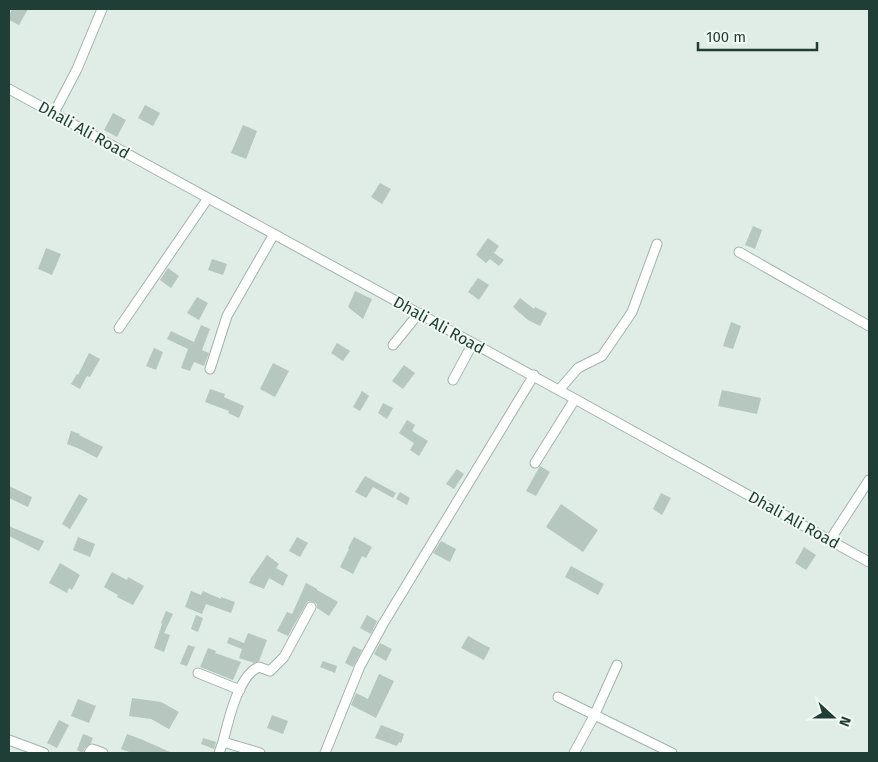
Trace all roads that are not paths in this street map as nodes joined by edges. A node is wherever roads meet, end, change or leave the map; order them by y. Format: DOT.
graph roads {
  1 [pos="102,9"];
  2 [pos="9,89"];
  3 [pos="54,114"];
  4 [pos="208,198"];
  5 [pos="274,234"];
  6 [pos="657,244"];
  7 [pos="739,252"];
  8 [pos="419,313"];
  9 [pos="869,326"];
  10 [pos="119,328"];
  11 [pos="473,343"];
  12 [pos="393,345"];
  13 [pos="210,370"];
  14 [pos="534,376"];
  15 [pos="453,380"];
  16 [pos="559,390"];
  17 [pos="575,399"];
  18 [pos="535,463"];
  19 [pos="869,480"];
  20 [pos="830,540"];
  21 [pos="869,562"];
  22 [pos="311,607"];
  23 [pos="617,665"];
  24 [pos="198,673"];
  25 [pos="240,690"];
  26 [pos="558,697"];
  27 [pos="594,716"];
  28 [pos="9,740"];
  29 [pos="223,742"];
  30 [pos="44,753"];
  31 [pos="89,753"];
  32 [pos="103,753"];
  33 [pos="219,753"];
  34 [pos="260,753"];
  35 [pos="325,753"];
  36 [pos="574,753"];
  37 [pos="672,753"];
  1 -- 3 [label="street"];
  2 -- 3 [label="street, Dhali Ali Road"];
  3 -- 4 [label="street, Dhali Ali Road"];
  4 -- 5 [label="street, Dhali Ali Road"];
  4 -- 10 [label="street"];
  5 -- 8 [label="street, Dhali Ali Road"];
  5 -- 13 [label="street"];
  6 -- 16 [label="street"];
  7 -- 9 [label="street"];
  8 -- 11 [label="street, Dhali Ali Road"];
  8 -- 12 [label="street"];
  11 -- 14 [label="street, Dhali Ali Road"];
  11 -- 15 [label="street"];
  14 -- 16 [label="street, Dhali Ali Road"];
  14 -- 35 [label="street"];
  16 -- 17 [label="street, Dhali Ali Road"];
  17 -- 18 [label="street"];
  17 -- 20 [label="street, Dhali Ali Road"];
  19 -- 20 [label="street"];
  20 -- 21 [label="street, Dhali Ali Road"];
  22 -- 25 [label="street"];
  23 -- 27 [label="street"];
  24 -- 25 [label="street"];
  25 -- 29 [label="street"];
  26 -- 27 [label="street"];
  27 -- 36 [label="street"];
  27 -- 37 [label="street"];
  28 -- 30 [label="street"];
  29 -- 33 [label="street"];
  29 -- 34 [label="street"];
  31 -- 32 [label="street"];
}
